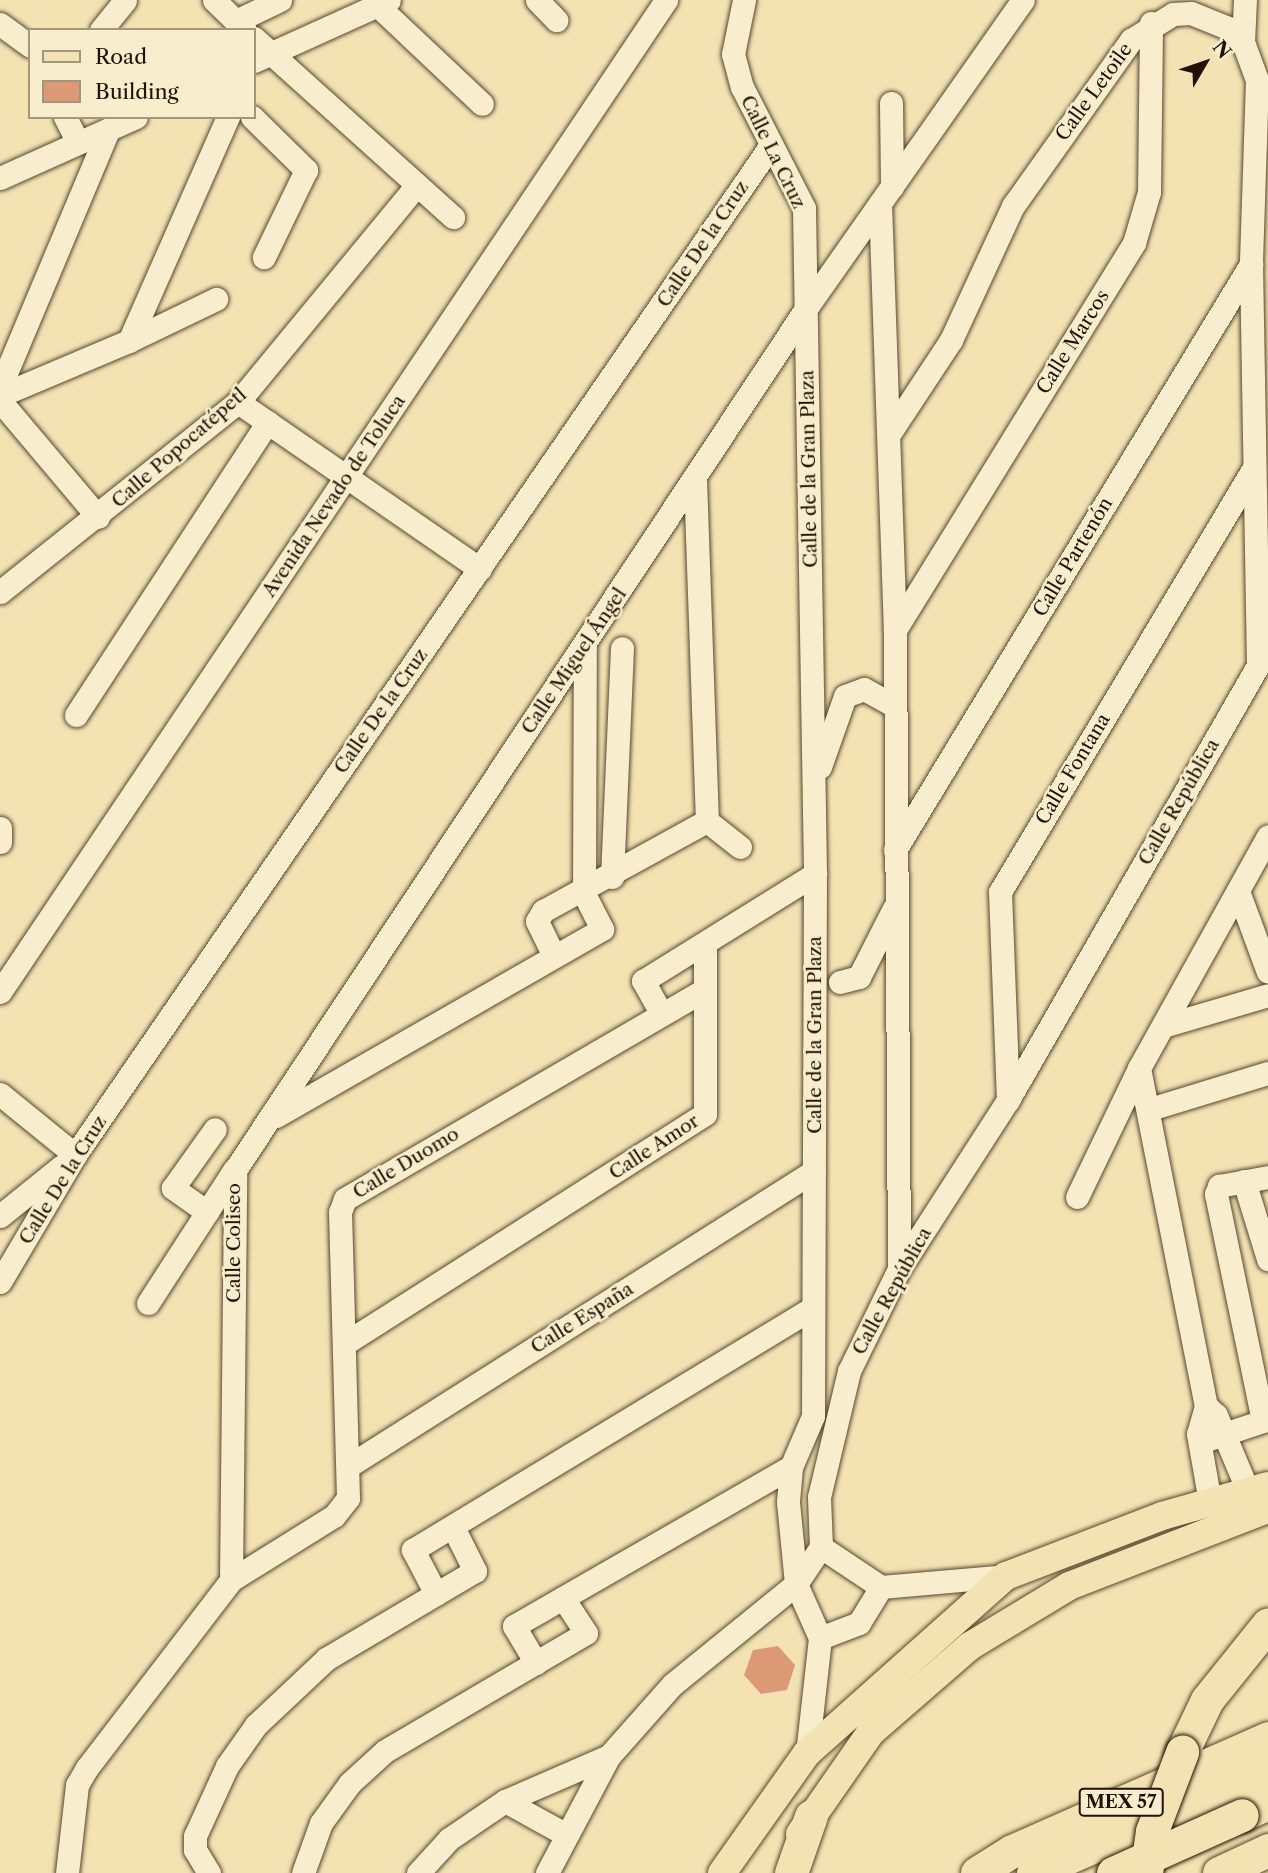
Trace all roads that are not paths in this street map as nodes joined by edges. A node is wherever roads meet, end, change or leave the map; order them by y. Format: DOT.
graph roads {
  1 [pos="125,0"];
  2 [pos="214,0"];
  3 [pos="280,0"];
  4 [pos="537,0"];
  5 [pos="666,0"];
  6 [pos="744,0"];
  7 [pos="1023,0"];
  8 [pos="1245,0"];
  9 [pos="383,3"];
  10 [pos="556,20"];
  11 [pos="1151,23"];
  12 [pos="0,24"];
  13 [pos="241,25"];
  14 [pos="103,28"];
  15 [pos="1243,42"];
  16 [pos="28,45"];
  17 [pos="262,57"];
  18 [pos="891,103"];
  19 [pos="482,104"];
  20 [pos="66,119"];
  21 [pos="132,119"];
  22 [pos="227,119"];
  23 [pos="254,119"];
  24 [pos="108,130"];
  25 [pos="78,144"];
  26 [pos="771,145"];
  27 [pos="0,178"];
  28 [pos="416,185"];
  29 [pos="886,195"];
  30 [pos="453,217"];
  31 [pos="264,257"];
  32 [pos="1251,264"];
  33 [pos="216,299"];
  34 [pos="807,307"];
  35 [pos="129,341"];
  36 [pos="1,395"];
  37 [pos="238,402"];
  38 [pos="268,422"];
  39 [pos="891,431"];
  40 [pos="1254,468"];
  41 [pos="348,477"];
  42 [pos="695,479"];
  43 [pos="98,517"];
  44 [pos="9,566"];
  45 [pos="480,569"];
  46 [pos="0,592"];
  47 [pos="895,630"];
  48 [pos="585,644"];
  49 [pos="622,648"];
  50 [pos="1263,656"];
  51 [pos="895,706"];
  52 [pos="76,715"];
  53 [pos="814,786"];
  54 [pos="707,821"];
  55 [pos="0,828"];
  56 [pos="1268,836"];
  57 [pos="0,842"];
  58 [pos="740,847"];
  59 [pos="895,850"];
  60 [pos="1259,866"];
  61 [pos="816,873"];
  62 [pos="612,877"];
  63 [pos="1238,891"];
  64 [pos="584,894"];
  65 [pos="896,906"];
  66 [pos="705,944"];
  67 [pos="552,952"];
  68 [pos="1268,972"];
  69 [pos="840,982"];
  70 [pos="704,990"];
  71 [pos="0,992"];
  72 [pos="1268,995"];
  73 [pos="661,1013"];
  74 [pos="1163,1026"];
  75 [pos="1139,1068"];
  76 [pos="1268,1073"];
  77 [pos="0,1094"];
  78 [pos="1008,1100"];
  79 [pos="1150,1109"];
  80 [pos="268,1121"];
  81 [pos="215,1129"];
  82 [pos="75,1155"];
  83 [pos="235,1170"];
  84 [pos="814,1171"];
  85 [pos="1268,1177"];
  86 [pos="1244,1181"];
  87 [pos="1077,1196"];
  88 [pos="207,1212"];
  89 [pos="0,1216"];
  90 [pos="1268,1259"];
  91 [pos="899,1269"];
  92 [pos="0,1282"];
  93 [pos="148,1303"];
  94 [pos="812,1308"];
  95 [pos="347,1342"];
  96 [pos="1206,1406"];
  97 [pos="1224,1434"];
  98 [pos="1200,1441"];
  99 [pos="351,1465"];
  100 [pos="791,1466"];
  101 [pos="1261,1495"];
  102 [pos="1210,1502"];
  103 [pos="454,1529"];
  104 [pos="821,1547"];
  105 [pos="1006,1576"];
  106 [pos="232,1580"];
  107 [pos="796,1584"];
  108 [pos="881,1587"];
  109 [pos="436,1594"];
  110 [pos="563,1598"];
  111 [pos="1268,1624"];
  112 [pos="820,1638"];
  113 [pos="536,1663"];
  114 [pos="1268,1738"];
  115 [pos="807,1753"];
  116 [pos="609,1756"];
  117 [pos="1268,1770"];
  118 [pos="505,1801"];
  119 [pos="1268,1803"];
  120 [pos="811,1816"];
  121 [pos="1268,1818"];
  122 [pos="563,1833"];
  123 [pos="1268,1850"];
  124 [pos="67,1873"];
  125 [pos="209,1873"];
  126 [pos="303,1873"];
  127 [pos="418,1873"];
  128 [pos="547,1873"];
  129 [pos="722,1873"];
  130 [pos="776,1873"];
  131 [pos="791,1873"];
  132 [pos="977,1873"];
  133 [pos="1033,1873"];
  134 [pos="1113,1873"];
  135 [pos="1147,1873"];
  136 [pos="1219,1873"];
  1 -- 14 [label="street"];
  2 -- 13 [label="street"];
  3 -- 13 [label="street"];
  4 -- 10 [label="street"];
  5 -- 41 [label="street, Avenida Nevado de Toluca"];
  6 -- 26 [label="street, Calle La Cruz"];
  7 -- 29 [label="street, Calle Miguel Ángel"];
  8 -- 15 [label="street"];
  9 -- 17 [label="street"];
  9 -- 19 [label="street"];
  11 -- 15 [label="street, Calle Letoile"];
  11 -- 39 [label="street, Calle Letoile"];
  11 -- 47 [label="street, Calle Marcos"];
  12 -- 16 [label="street"];
  15 -- 32 [label="street"];
  17 -- 28 [label="street"];
  18 -- 29 [label="street"];
  20 -- 25 [label="street"];
  21 -- 24 [label="street"];
  22 -- 35 [label="street"];
  23 -- 31 [label="street"];
  24 -- 25 [label="street"];
  24 -- 36 [label="street"];
  25 -- 27 [label="street"];
  26 -- 34 [label="street, Calle La Cruz"];
  26 -- 45 [label="street, Calle De la Cruz"];
  28 -- 30 [label="street"];
  28 -- 37 [label="street, Calle Popocatépetl"];
  29 -- 34 [label="street, Calle Miguel Ángel"];
  29 -- 39 [label="street"];
  32 -- 40 [label="street"];
  32 -- 59 [label="street, Calle Partenón"];
  33 -- 35 [label="street"];
  34 -- 42 [label="street, Calle Miguel Ángel"];
  34 -- 53 [label="street, Calle de la Gran Plaza"];
  35 -- 36 [label="street"];
  36 -- 43 [label="street"];
  37 -- 38 [label="street"];
  37 -- 43 [label="street, Calle Popocatépetl"];
  38 -- 41 [label="street"];
  38 -- 52 [label="street"];
  39 -- 47 [label="street"];
  40 -- 50 [label="street"];
  40 -- 78 [label="street, Calle Fontana"];
  41 -- 45 [label="street"];
  41 -- 71 [label="street, Avenida Nevado de Toluca"];
  42 -- 48 [label="street, Calle Miguel Ángel"];
  42 -- 54 [label="street"];
  43 -- 44 [label="street, Calle Popocatépetl"];
  44 -- 46 [label="street, Calle Popocatépetl"];
  45 -- 82 [label="street, Calle De la Cruz"];
  47 -- 51 [label="street"];
  48 -- 64 [label="street"];
  48 -- 80 [label="street, Calle Miguel Ángel"];
  49 -- 62 [label="street"];
  50 -- 78 [label="street, Calle República"];
  51 -- 53 [label="street"];
  51 -- 59 [label="street"];
  53 -- 61 [label="street, Calle de la Gran Plaza"];
  54 -- 58 [label="street"];
  54 -- 62 [label="street"];
  55 -- 57 [label="street"];
  56 -- 60 [label="street"];
  59 -- 65 [label="street"];
  60 -- 63 [label="street"];
  61 -- 66 [label="street"];
  61 -- 84 [label="street, Calle de la Gran Plaza"];
  62 -- 64 [label="street"];
  63 -- 68 [label="street"];
  63 -- 74 [label="street"];
  64 -- 67 [label="street"];
  64 -- 67 [label="street, Calle Coliseo"];
  65 -- 69 [label="street"];
  65 -- 91 [label="street"];
  66 -- 70 [label="street, Calle Amor"];
  66 -- 73 [label="street"];
  67 -- 80 [label="street, Calle Coliseo"];
  70 -- 73 [label="street, Calle Duomo"];
  70 -- 95 [label="street, Calle Amor"];
  72 -- 74 [label="street"];
  73 -- 95 [label="street, Calle Duomo"];
  74 -- 75 [label="street"];
  75 -- 79 [label="street"];
  75 -- 87 [label="street"];
  76 -- 79 [label="street"];
  77 -- 82 [label="street"];
  78 -- 91 [label="street, Calle República"];
  79 -- 96 [label="street"];
  80 -- 83 [label="street, Calle Coliseo"];
  81 -- 88 [label="street"];
  82 -- 89 [label="street"];
  82 -- 92 [label="street, Calle De la Cruz"];
  83 -- 88 [label="street"];
  83 -- 106 [label="street, Calle Coliseo"];
  84 -- 94 [label="street, Calle de la Gran Plaza"];
  84 -- 99 [label="street, Calle España"];
  85 -- 86 [label="street"];
  86 -- 90 [label="street"];
  86 -- 97 [label="street"];
  88 -- 93 [label="street"];
  91 -- 104 [label="street, Calle República"];
  94 -- 100 [label="street, Calle de la Gran Plaza"];
  94 -- 103 [label="street"];
  95 -- 99 [label="street, Calle Duomo"];
  96 -- 97 [label="street"];
  96 -- 98 [label="street"];
  97 -- 98 [label="street"];
  97 -- 101 [label="street"];
  98 -- 102 [label="street"];
  99 -- 106 [label="street, Calle Duomo"];
  100 -- 107 [label="street, Calle de la Gran Plaza"];
  100 -- 110 [label="street"];
  101 -- 102 [label="main road"];
  101 -- 120 [label="main road"];
  102 -- 105 [label="main road"];
  103 -- 109 [label="street"];
  103 -- 109 [label="street"];
  104 -- 107 [label="street"];
  104 -- 108 [label="street"];
  105 -- 108 [label="street"];
  105 -- 115 [label="main road"];
  106 -- 124 [label="street"];
  107 -- 112 [label="street, Calle de la Gran Plaza"];
  107 -- 116 [label="street"];
  108 -- 112 [label="street"];
  109 -- 125 [label="street"];
  110 -- 113 [label="street"];
  110 -- 113 [label="street"];
  111 -- 135 [label="highway, MEX 57, bridge"];
  112 -- 115 [label="street"];
  113 -- 126 [label="street"];
  114 -- 132 [label="highway, MEX 57"];
  115 -- 129 [label="main road"];
  116 -- 118 [label="street"];
  116 -- 122 [label="street"];
  117 -- 133 [label="highway, MEX 57"];
  118 -- 122 [label="street"];
  118 -- 127 [label="street"];
  119 -- 134 [label="highway, bridge"];
  120 -- 130 [label="main road"];
  120 -- 131 [label="highway"];
  121 -- 135 [label="main road"];
  122 -- 128 [label="street"];
  123 -- 136 [label="highway"];
}
